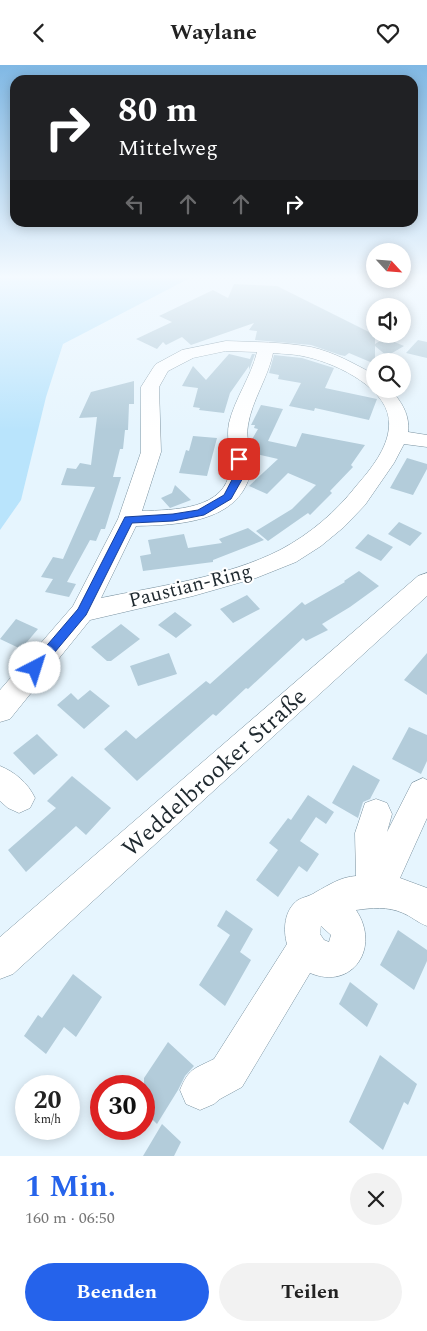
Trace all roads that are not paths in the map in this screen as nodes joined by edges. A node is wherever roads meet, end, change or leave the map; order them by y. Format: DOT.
graph roads {
  1 [pos="266,347"];
  2 [pos="366,377"];
  3 [pos="390,398"];
  4 [pos="398,437"];
  5 [pos="427,441"];
  6 [pos="129,519"];
  7 [pos="427,582"];
  8 [pos="82,612"];
  9 [pos="0,710"];
  10 [pos="423,793"];
  11 [pos="376,813"];
  12 [pos="377,891"];
  13 [pos="427,909"];
  14 [pos="0,961"];
  15 [pos="200,1090"];
  1 -- 2 [label="street, Paustian-Ring"];
  1 -- 6 [label="street"];
  1 -- 6 [label="street, Paustian-Ring"];
  3 -- 4 [label="street"];
  4 -- 5 [label="street"];
  4 -- 8 [label="street, Paustian-Ring"];
  6 -- 8 [label="street, Paustian-Ring"];
  7 -- 14 [label="street, Weddelbrooker Straße"];
  8 -- 9 [label="street, Paustian-Ring"];
  10 -- 12 [label="street"];
  11 -- 12 [label="street"];
  12 -- 13 [label="street"];
  12 -- 15 [label="street"];
}
